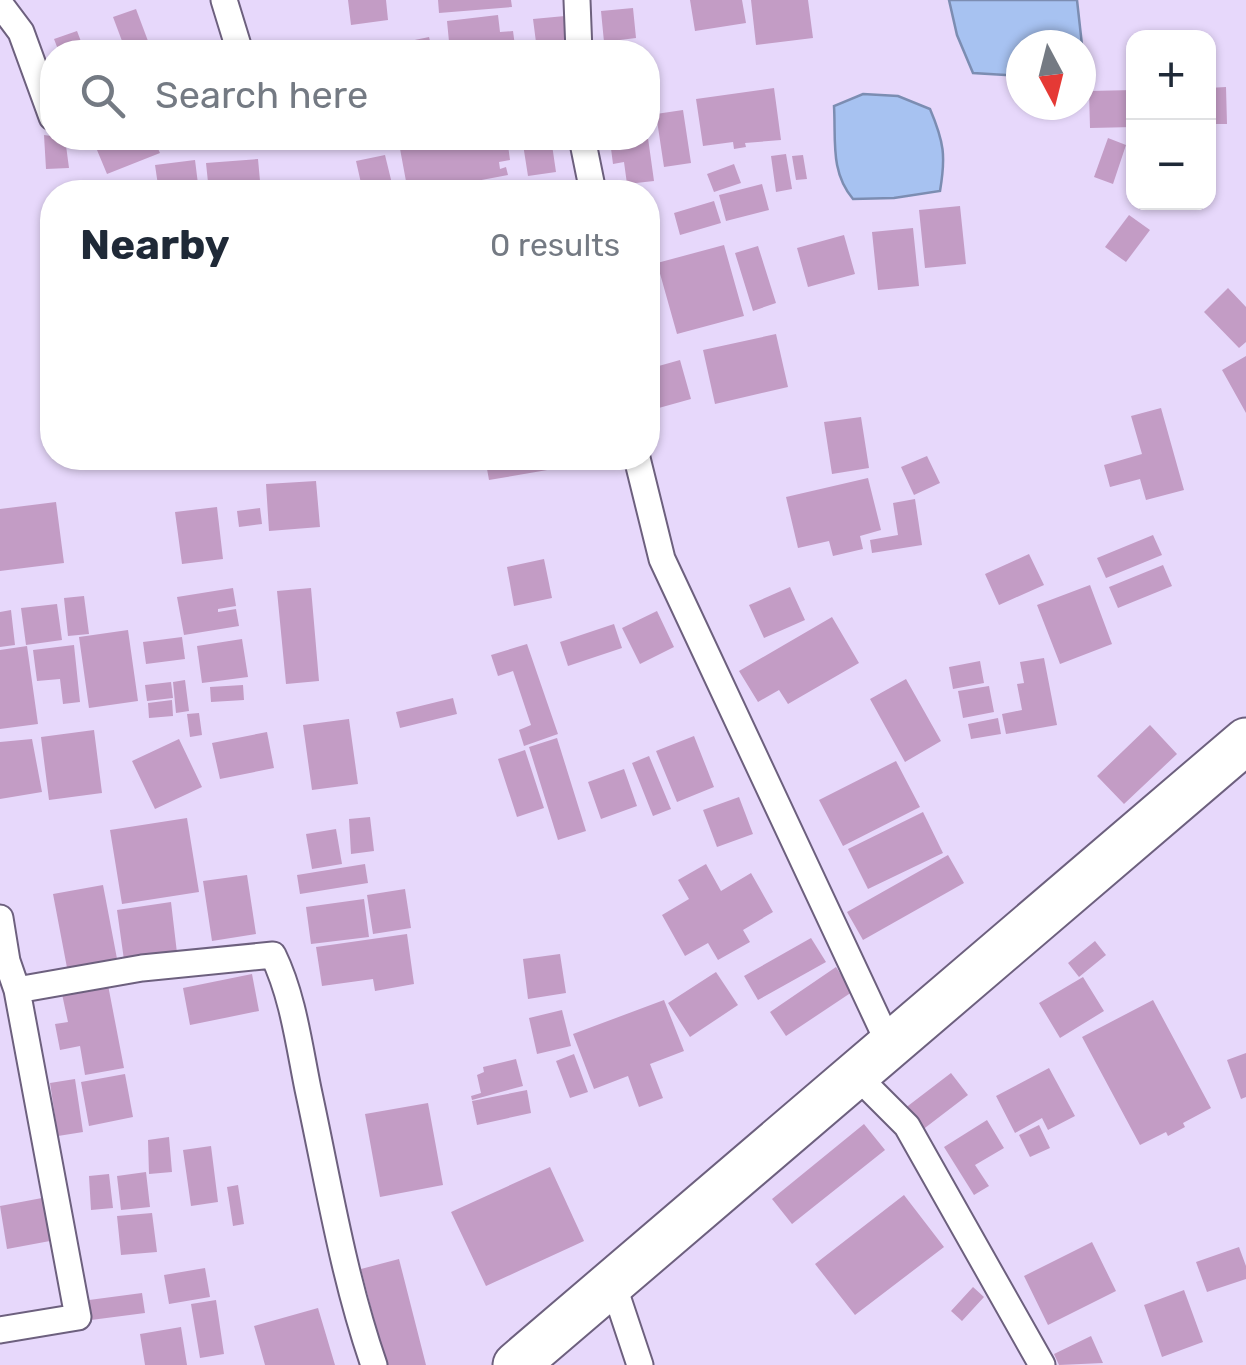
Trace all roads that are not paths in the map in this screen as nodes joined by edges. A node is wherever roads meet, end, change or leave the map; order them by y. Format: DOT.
graph roads {
  1 [pos="224,0"];
  2 [pos="577,0"];
  3 [pos="0,4"];
  4 [pos="236,40"];
  5 [pos="578,40"];
  6 [pos="40,84"];
  7 [pos="584,150"];
  8 [pos="590,180"];
  9 [pos="639,470"];
  10 [pos="1246,741"];
  11 [pos="0,918"];
  12 [pos="17,990"];
  13 [pos="873,1062"];
  14 [pos="612,1281"];
  15 [pos="0,1330"];
  16 [pos="374,1365"];
  17 [pos="516,1365"];
  18 [pos="640,1365"];
  19 [pos="1042,1365"];
  1 -- 4 [label="street"];
  2 -- 5 [label="street"];
  3 -- 6 [label="street"];
  7 -- 8 [label="street"];
  9 -- 13 [label="street"];
  10 -- 13 [label="highway"];
  11 -- 12 [label="street"];
  12 -- 15 [label="street"];
  12 -- 16 [label="street"];
  13 -- 14 [label="highway"];
  13 -- 19 [label="street"];
  14 -- 17 [label="highway"];
  14 -- 18 [label="street"];
}
